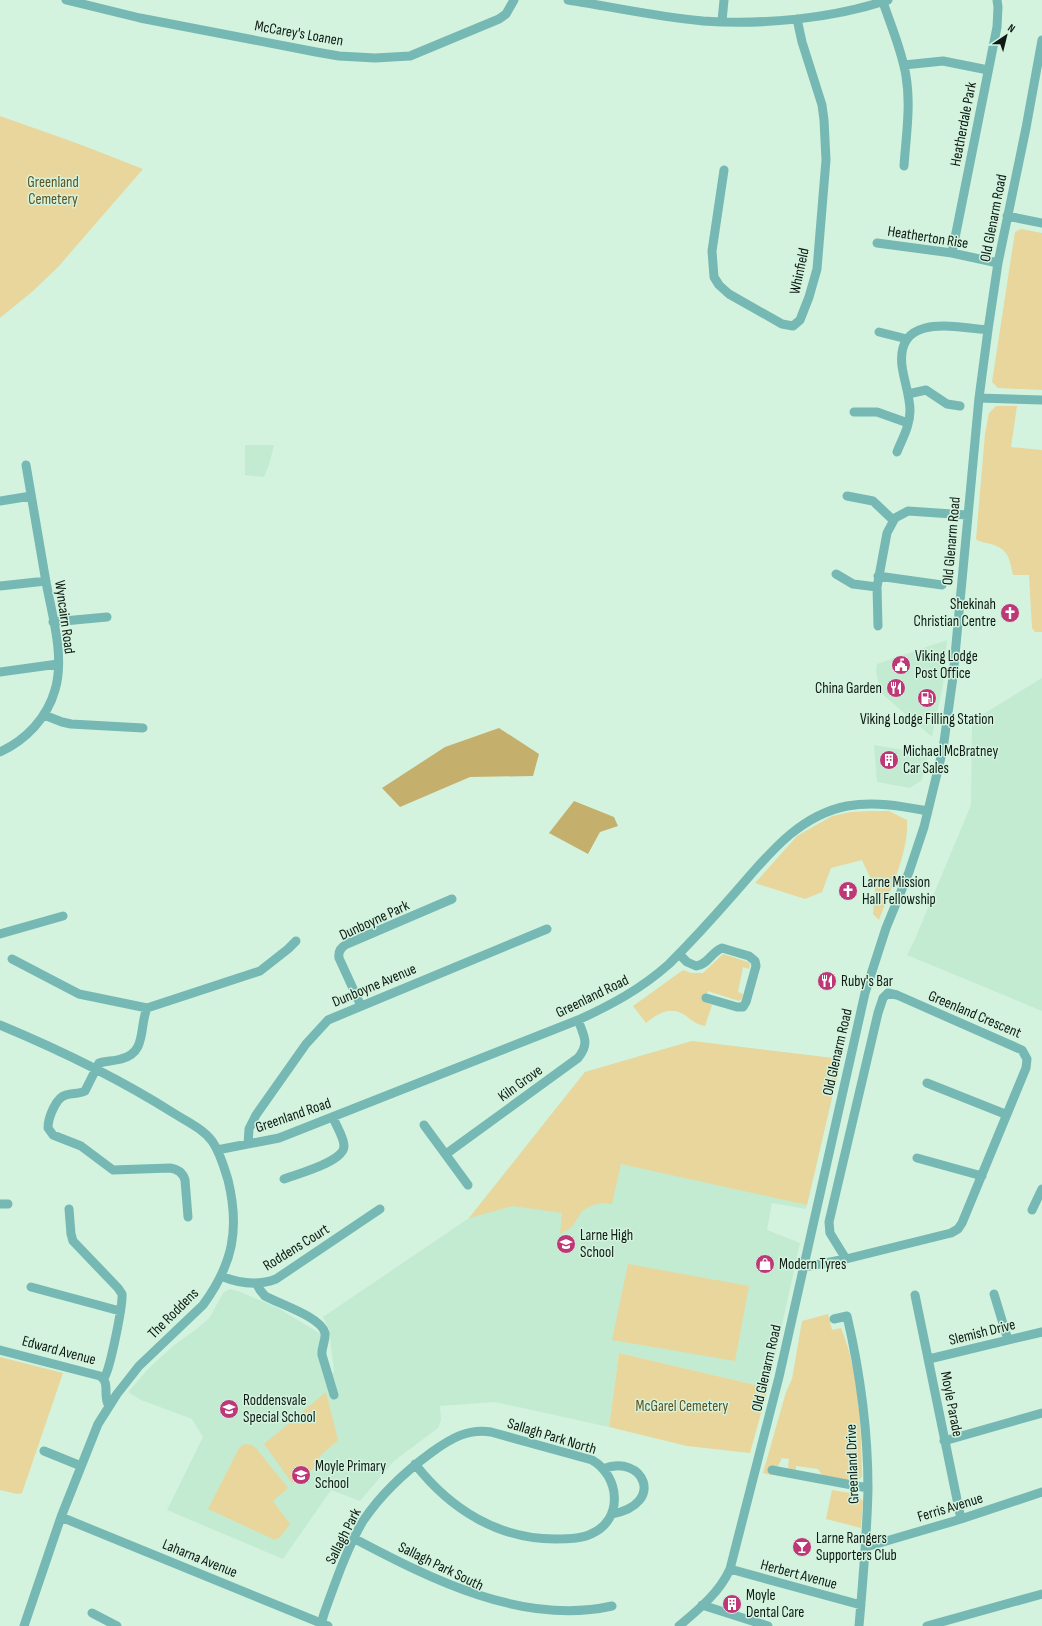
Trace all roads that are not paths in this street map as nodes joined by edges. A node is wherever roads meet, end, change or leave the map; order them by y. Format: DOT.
graph roads {
  1 [pos="66,0"];
  2 [pos="514,0"];
  3 [pos="568,0"];
  4 [pos="724,0"];
  5 [pos="997,0"];
  6 [pos="886,1"];
  7 [pos="797,19"];
  8 [pos="722,21"];
  9 [pos="1042,40"];
  10 [pos="1041,56"];
  11 [pos="904,65"];
  12 [pos="988,70"];
  13 [pos="904,166"];
  14 [pos="724,170"];
  15 [pos="1007,216"];
  16 [pos="1042,223"];
  17 [pos="877,243"];
  18 [pos="952,253"];
  19 [pos="998,263"];
  20 [pos="988,330"];
  21 [pos="879,332"];
  22 [pos="907,339"];
  23 [pos="908,394"];
  24 [pos="979,398"];
  25 [pos="1042,400"];
  26 [pos="960,406"];
  27 [pos="854,412"];
  28 [pos="908,423"];
  29 [pos="897,452"];
  30 [pos="26,464"];
  31 [pos="32,496"];
  32 [pos="847,496"];
  33 [pos="0,501"];
  34 [pos="967,516"];
  35 [pos="893,520"];
  36 [pos="836,574"];
  37 [pos="878,576"];
  38 [pos="46,581"];
  39 [pos="942,585"];
  40 [pos="0,586"];
  41 [pos="877,587"];
  42 [pos="107,617"];
  43 [pos="53,622"];
  44 [pos="878,626"];
  45 [pos="58,664"];
  46 [pos="0,672"];
  47 [pos="44,715"];
  48 [pos="143,728"];
  49 [pos="0,752"];
  50 [pos="928,811"];
  51 [pos="452,900"];
  52 [pos="63,916"];
  53 [pos="547,929"];
  54 [pos="0,934"];
  55 [pos="296,941"];
  56 [pos="679,954"];
  57 [pos="12,959"];
  58 [pos="706,998"];
  59 [pos="361,1006"];
  60 [pos="147,1008"];
  61 [pos="578,1020"];
  62 [pos="0,1025"];
  63 [pos="97,1069"];
  64 [pos="927,1083"];
  65 [pos="1005,1114"];
  66 [pos="333,1117"];
  67 [pos="424,1125"];
  68 [pos="248,1144"];
  69 [pos="217,1150"];
  70 [pos="446,1154"];
  71 [pos="917,1158"];
  72 [pos="982,1176"];
  73 [pos="284,1179"];
  74 [pos="468,1185"];
  75 [pos="1042,1189"];
  76 [pos="69,1208"];
  77 [pos="380,1209"];
  78 [pos="1032,1210"];
  79 [pos="188,1217"];
  80 [pos="846,1259"];
  81 [pos="804,1267"];
  82 [pos="221,1276"];
  83 [pos="256,1283"];
  84 [pos="31,1287"];
  85 [pos="994,1294"];
  86 [pos="915,1295"];
  87 [pos="120,1311"];
  88 [pos="834,1319"];
  89 [pos="1042,1332"];
  90 [pos="1008,1340"];
  91 [pos="0,1350"];
  92 [pos="929,1359"];
  93 [pos="104,1378"];
  94 [pos="334,1395"];
  95 [pos="109,1406"];
  96 [pos="1042,1413"];
  97 [pos="491,1432"];
  98 [pos="944,1441"];
  99 [pos="44,1451"];
  100 [pos="415,1464"];
  101 [pos="81,1466"];
  102 [pos="603,1469"];
  103 [pos="772,1470"];
  104 [pos="868,1488"];
  105 [pos="1042,1492"];
  106 [pos="612,1514"];
  107 [pos="61,1517"];
  108 [pos="961,1519"];
  109 [pos="355,1539"];
  110 [pos="866,1547"];
  111 [pos="730,1569"];
  112 [pos="1042,1594"];
  113 [pos="702,1605"];
  114 [pos="861,1605"];
  115 [pos="612,1606"];
  116 [pos="92,1613"];
  117 [pos="323,1625"];
  118 [pos="24,1626"];
  119 [pos="117,1626"];
  120 [pos="680,1626"];
  121 [pos="768,1626"];
  122 [pos="859,1626"];
  123 [pos="928,1626"];
  1 -- 2 [label="street, McCarey's Loanen"];
  3 -- 8 [label="street"];
  4 -- 8 [label="street"];
  5 -- 12 [label="street, Heatherdale Park"];
  6 -- 7 [label="street"];
  6 -- 11 [label="street"];
  7 -- 8 [label="street"];
  7 -- 14 [label="street, Whinfield"];
  9 -- 10 [label="street, Old Glenarm Road"];
  10 -- 15 [label="street, Old Glenarm Road"];
  11 -- 12 [label="street"];
  11 -- 13 [label="street"];
  12 -- 18 [label="street, Heatherdale Park"];
  15 -- 16 [label="street"];
  15 -- 19 [label="street, Old Glenarm Road"];
  17 -- 18 [label="street, Heatherton Rise"];
  18 -- 19 [label="street, Heatherton Rise"];
  19 -- 20 [label="street, Old Glenarm Road"];
  20 -- 22 [label="street"];
  20 -- 24 [label="street, Old Glenarm Road"];
  21 -- 22 [label="street"];
  22 -- 23 [label="street"];
  23 -- 26 [label="street"];
  23 -- 28 [label="street"];
  24 -- 25 [label="street"];
  24 -- 34 [label="street, Old Glenarm Road"];
  27 -- 28 [label="street"];
  28 -- 29 [label="street"];
  30 -- 31 [label="street, Wyncairn Road"];
  31 -- 33 [label="street"];
  31 -- 38 [label="street, Wyncairn Road"];
  32 -- 35 [label="street"];
  34 -- 35 [label="street"];
  34 -- 50 [label="street, Old Glenarm Road"];
  35 -- 37 [label="street"];
  36 -- 41 [label="street"];
  37 -- 39 [label="street"];
  37 -- 41 [label="street"];
  38 -- 40 [label="street"];
  38 -- 43 [label="street, Wyncairn Road"];
  41 -- 44 [label="street"];
  42 -- 43 [label="street"];
  43 -- 45 [label="street, Wyncairn Road"];
  45 -- 46 [label="street"];
  45 -- 47 [label="street, Wyncairn Road"];
  47 -- 48 [label="street"];
  47 -- 49 [label="street, Wyncairn Road"];
  50 -- 56 [label="street, Greenland Road"];
  50 -- 81 [label="street, Old Glenarm Road"];
  51 -- 59 [label="street, Dunboyne Park"];
  52 -- 54 [label="street"];
  53 -- 59 [label="street, Dunboyne Avenue"];
  55 -- 60 [label="street"];
  56 -- 58 [label="street"];
  56 -- 61 [label="street, Greenland Road"];
  57 -- 60 [label="street"];
  59 -- 68 [label="street, Dunboyne Avenue"];
  60 -- 63 [label="street"];
  61 -- 66 [label="street, Greenland Road"];
  61 -- 70 [label="street, Kiln Grove"];
  62 -- 63 [label="street, The Roddens"];
  63 -- 69 [label="street, The Roddens"];
  63 -- 79 [label="street"];
  64 -- 65 [label="street"];
  65 -- 72 [label="street, Greenland Crescent"];
  65 -- 80 [label="street, Greenland Crescent"];
  66 -- 68 [label="street, Greenland Road"];
  66 -- 73 [label="street"];
  67 -- 70 [label="street"];
  68 -- 69 [label="street, Greenland Road"];
  69 -- 82 [label="street, The Roddens"];
  70 -- 74 [label="street"];
  71 -- 72 [label="street"];
  72 -- 80 [label="street, Greenland Crescent"];
  75 -- 78 [label="street"];
  76 -- 87 [label="street"];
  77 -- 83 [label="street, Roddens Court"];
  80 -- 81 [label="street, Greenland Crescent"];
  81 -- 111 [label="street, Old Glenarm Road"];
  82 -- 83 [label="street, Roddens Court"];
  82 -- 95 [label="street, The Roddens"];
  83 -- 94 [label="street"];
  84 -- 87 [label="street"];
  85 -- 90 [label="street"];
  86 -- 92 [label="street, Moyle Parade"];
  87 -- 93 [label="street"];
  88 -- 104 [label="street, Greenland Drive"];
  89 -- 90 [label="street, Slemish Drive"];
  90 -- 92 [label="street, Slemish Drive"];
  91 -- 93 [label="street, Edward Avenue"];
  92 -- 98 [label="street, Moyle Parade"];
  93 -- 95 [label="street, Edward Avenue"];
  95 -- 101 [label="street, The Roddens"];
  96 -- 98 [label="street"];
  97 -- 100 [label="street, Sallagh Park"];
  97 -- 102 [label="street, Sallagh Park North"];
  98 -- 108 [label="street, Moyle Parade"];
  99 -- 101 [label="street"];
  100 -- 106 [label="street"];
  100 -- 109 [label="street, Sallagh Park"];
  101 -- 107 [label="street, The Roddens"];
  102 -- 106 [label="street"];
  102 -- 106 [label="street"];
  103 -- 104 [label="street"];
  104 -- 110 [label="street, Greenland Drive"];
  105 -- 108 [label="street, Ferris Avenue"];
  107 -- 117 [label="street, Laharna Avenue"];
  107 -- 118 [label="street, The Roddens"];
  108 -- 110 [label="street, Ferris Avenue"];
  109 -- 115 [label="street, Sallagh Park South"];
  109 -- 117 [label="street, Sallagh Park"];
  110 -- 114 [label="street, Greenland Drive"];
  111 -- 113 [label="street, Old Glenarm Road"];
  111 -- 114 [label="street, Herbert Avenue"];
  112 -- 123 [label="street"];
  113 -- 120 [label="street, Old Glenarm Road"];
  113 -- 121 [label="street"];
  114 -- 122 [label="street, Greenland Drive"];
  116 -- 119 [label="street"];
}
